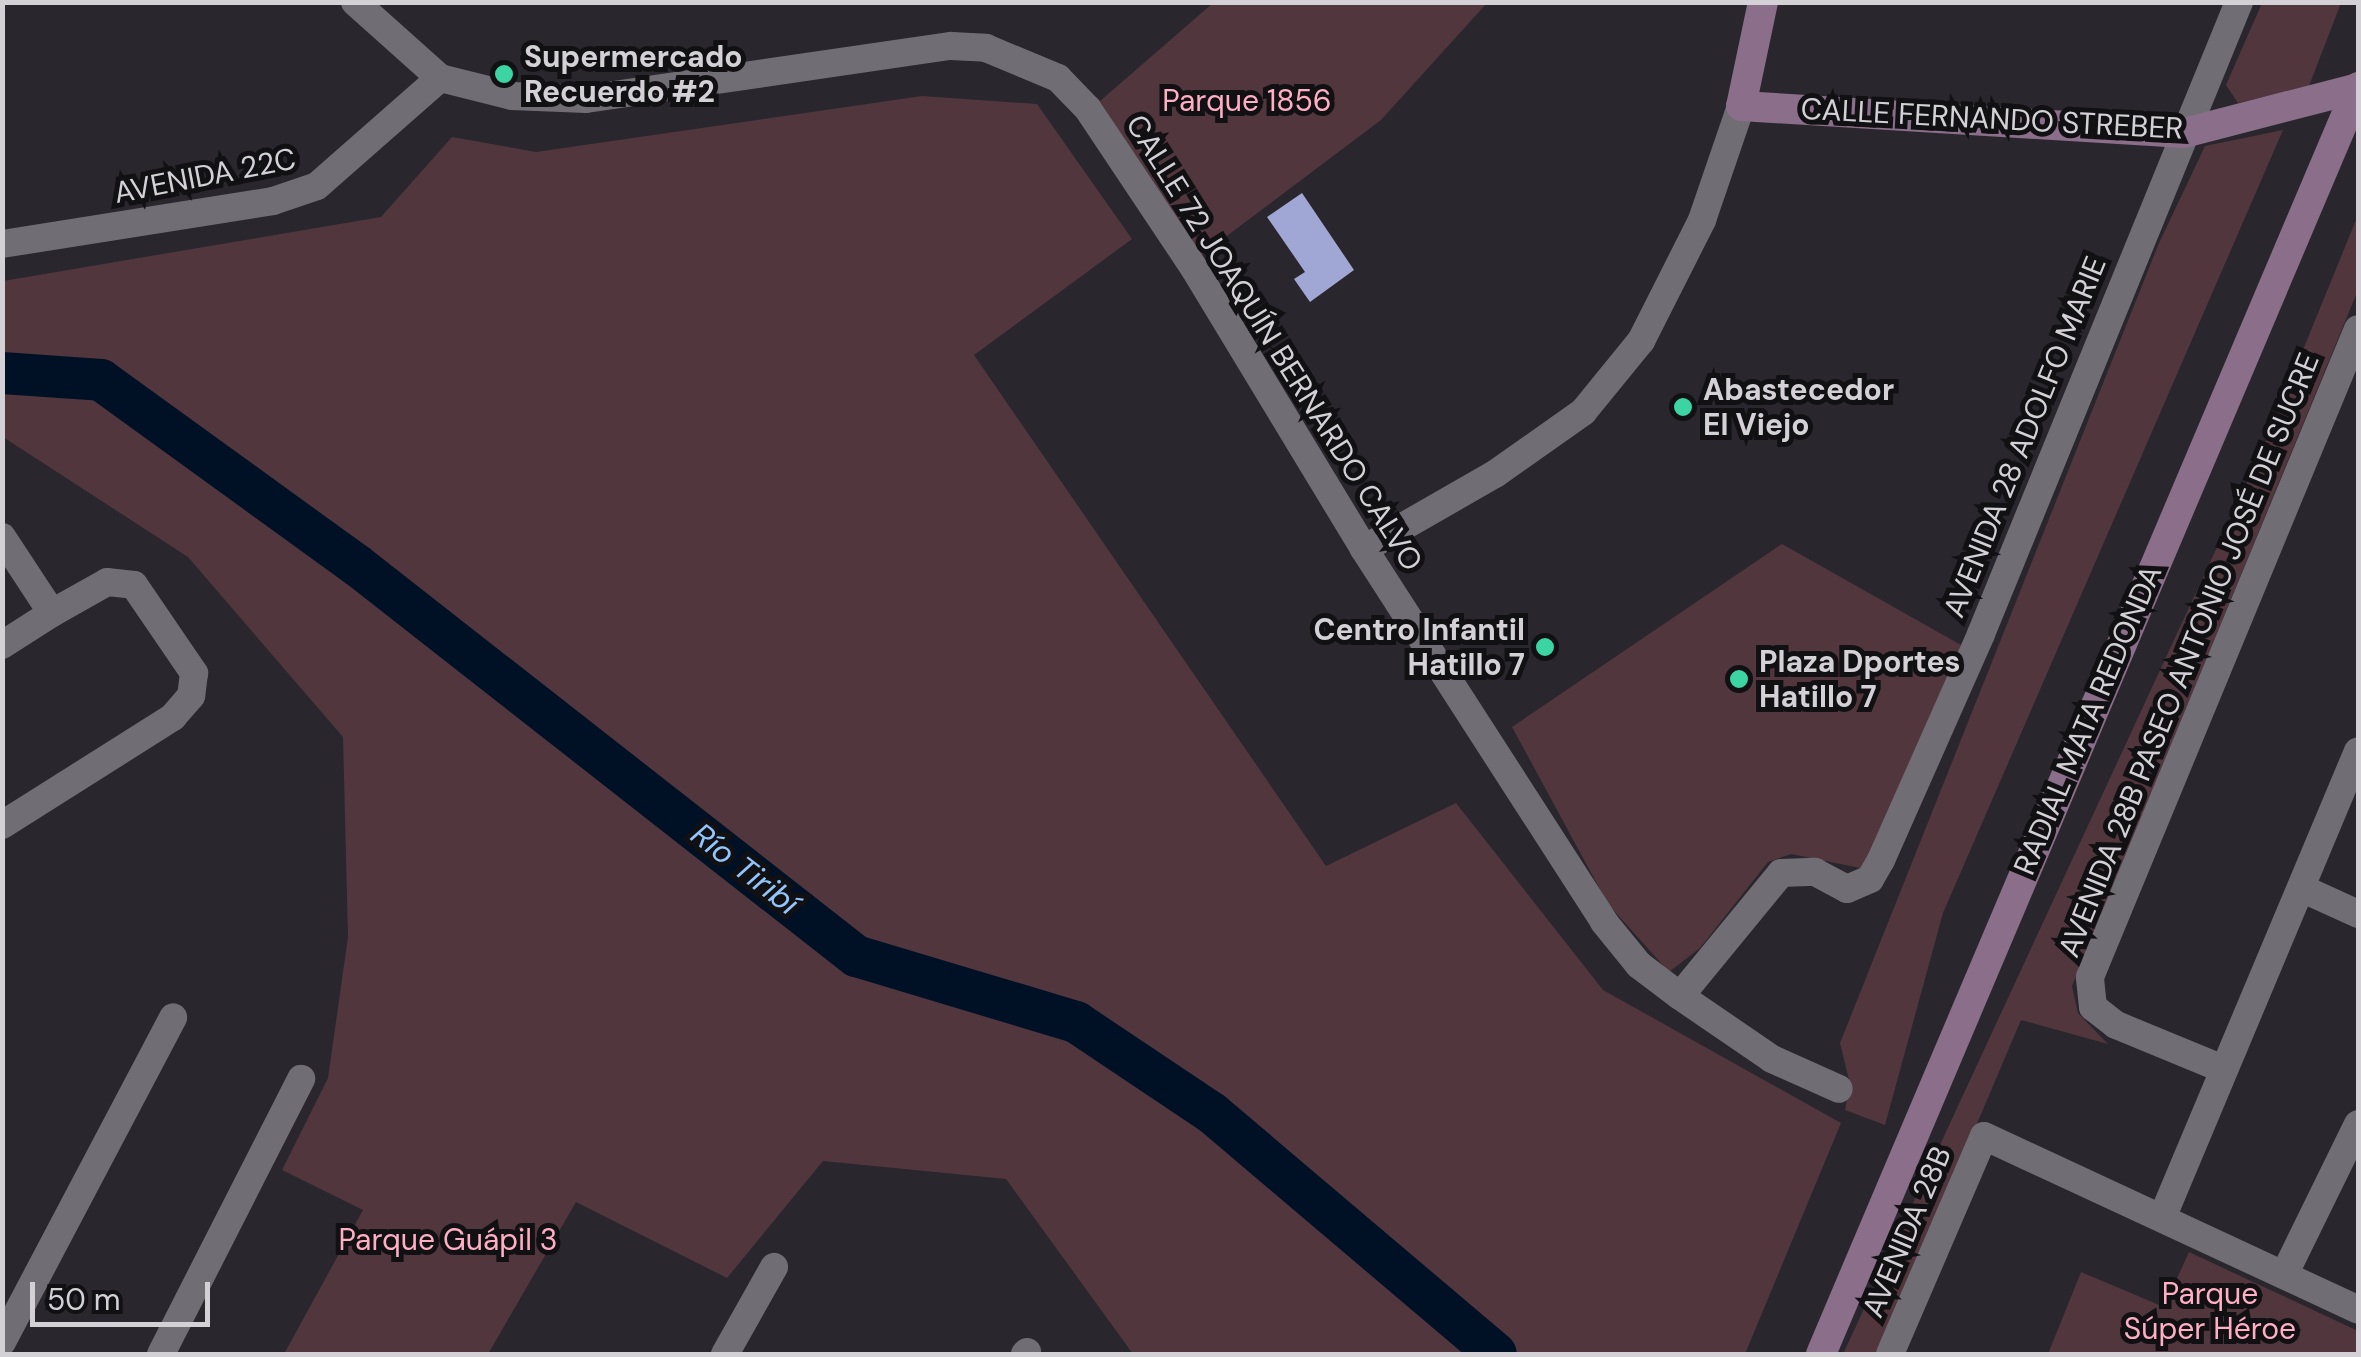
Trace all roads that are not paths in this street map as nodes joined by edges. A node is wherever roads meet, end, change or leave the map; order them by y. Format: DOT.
graph roads {
  1 [pos="356,2"];
  2 [pos="1763,2"];
  3 [pos="2239,2"];
  4 [pos="440,78"];
  5 [pos="2358,88"];
  6 [pos="1741,106"];
  7 [pos="2184,134"];
  8 [pos="2,244"];
  9 [pos="2358,329"];
  10 [pos="2,537"];
  11 [pos="1364,549"];
  12 [pos="52,613"];
  13 [pos="2,645"];
  14 [pos="2358,750"];
  15 [pos="2,826"];
  16 [pos="2301,888"];
  17 [pos="2358,914"];
  18 [pos="1680,996"];
  19 [pos="173,1018"];
  20 [pos="2223,1069"];
  21 [pos="300,1079"];
  22 [pos="1839,1089"];
  23 [pos="2358,1124"];
  24 [pos="2162,1218"];
  25 [pos="774,1267"];
  26 [pos="2284,1275"];
  27 [pos="2358,1310"];
  28 [pos="2,1342"];
  29 [pos="161,1354"];
  30 [pos="725,1354"];
  31 [pos="1820,1354"];
  32 [pos="1890,1354"];
  1 -- 4 [label="street"];
  2 -- 6 [label="main road"];
  3 -- 7 [label="street, AVENIDA 28 ADOLFO MARIE"];
  4 -- 8 [label="street, AVENIDA 22C"];
  4 -- 11 [label="street, CALLE 72 JOAQUÍN BERNARDO CALVO"];
  5 -- 7 [label="main road, CALLE FERNANDO STREBER"];
  5 -- 31 [label="main road, RADIAL MATA REDONDA"];
  6 -- 7 [label="main road, CALLE FERNANDO STREBER"];
  6 -- 11 [label="street"];
  7 -- 18 [label="street, AVENIDA 28 ADOLFO MARIE"];
  9 -- 20 [label="street, AVENIDA 28B PASEO ANTONIO JOSÉ DE SUCRE"];
  10 -- 12 [label="street"];
  11 -- 18 [label="street, CALLE 72 JOAQUÍN BERNARDO CALVO"];
  12 -- 13 [label="street"];
  12 -- 15 [label="street"];
  14 -- 16 [label="street"];
  16 -- 17 [label="street"];
  16 -- 20 [label="street"];
  18 -- 22 [label="street, CALLE 72 JOAQUÍN BERNARDO CALVO"];
  19 -- 28 [label="street"];
  20 -- 24 [label="street"];
  21 -- 29 [label="street"];
  23 -- 26 [label="street"];
  24 -- 26 [label="street"];
  24 -- 32 [label="street, AVENIDA 28B"];
  25 -- 30 [label="street"];
  26 -- 27 [label="street"];
}
